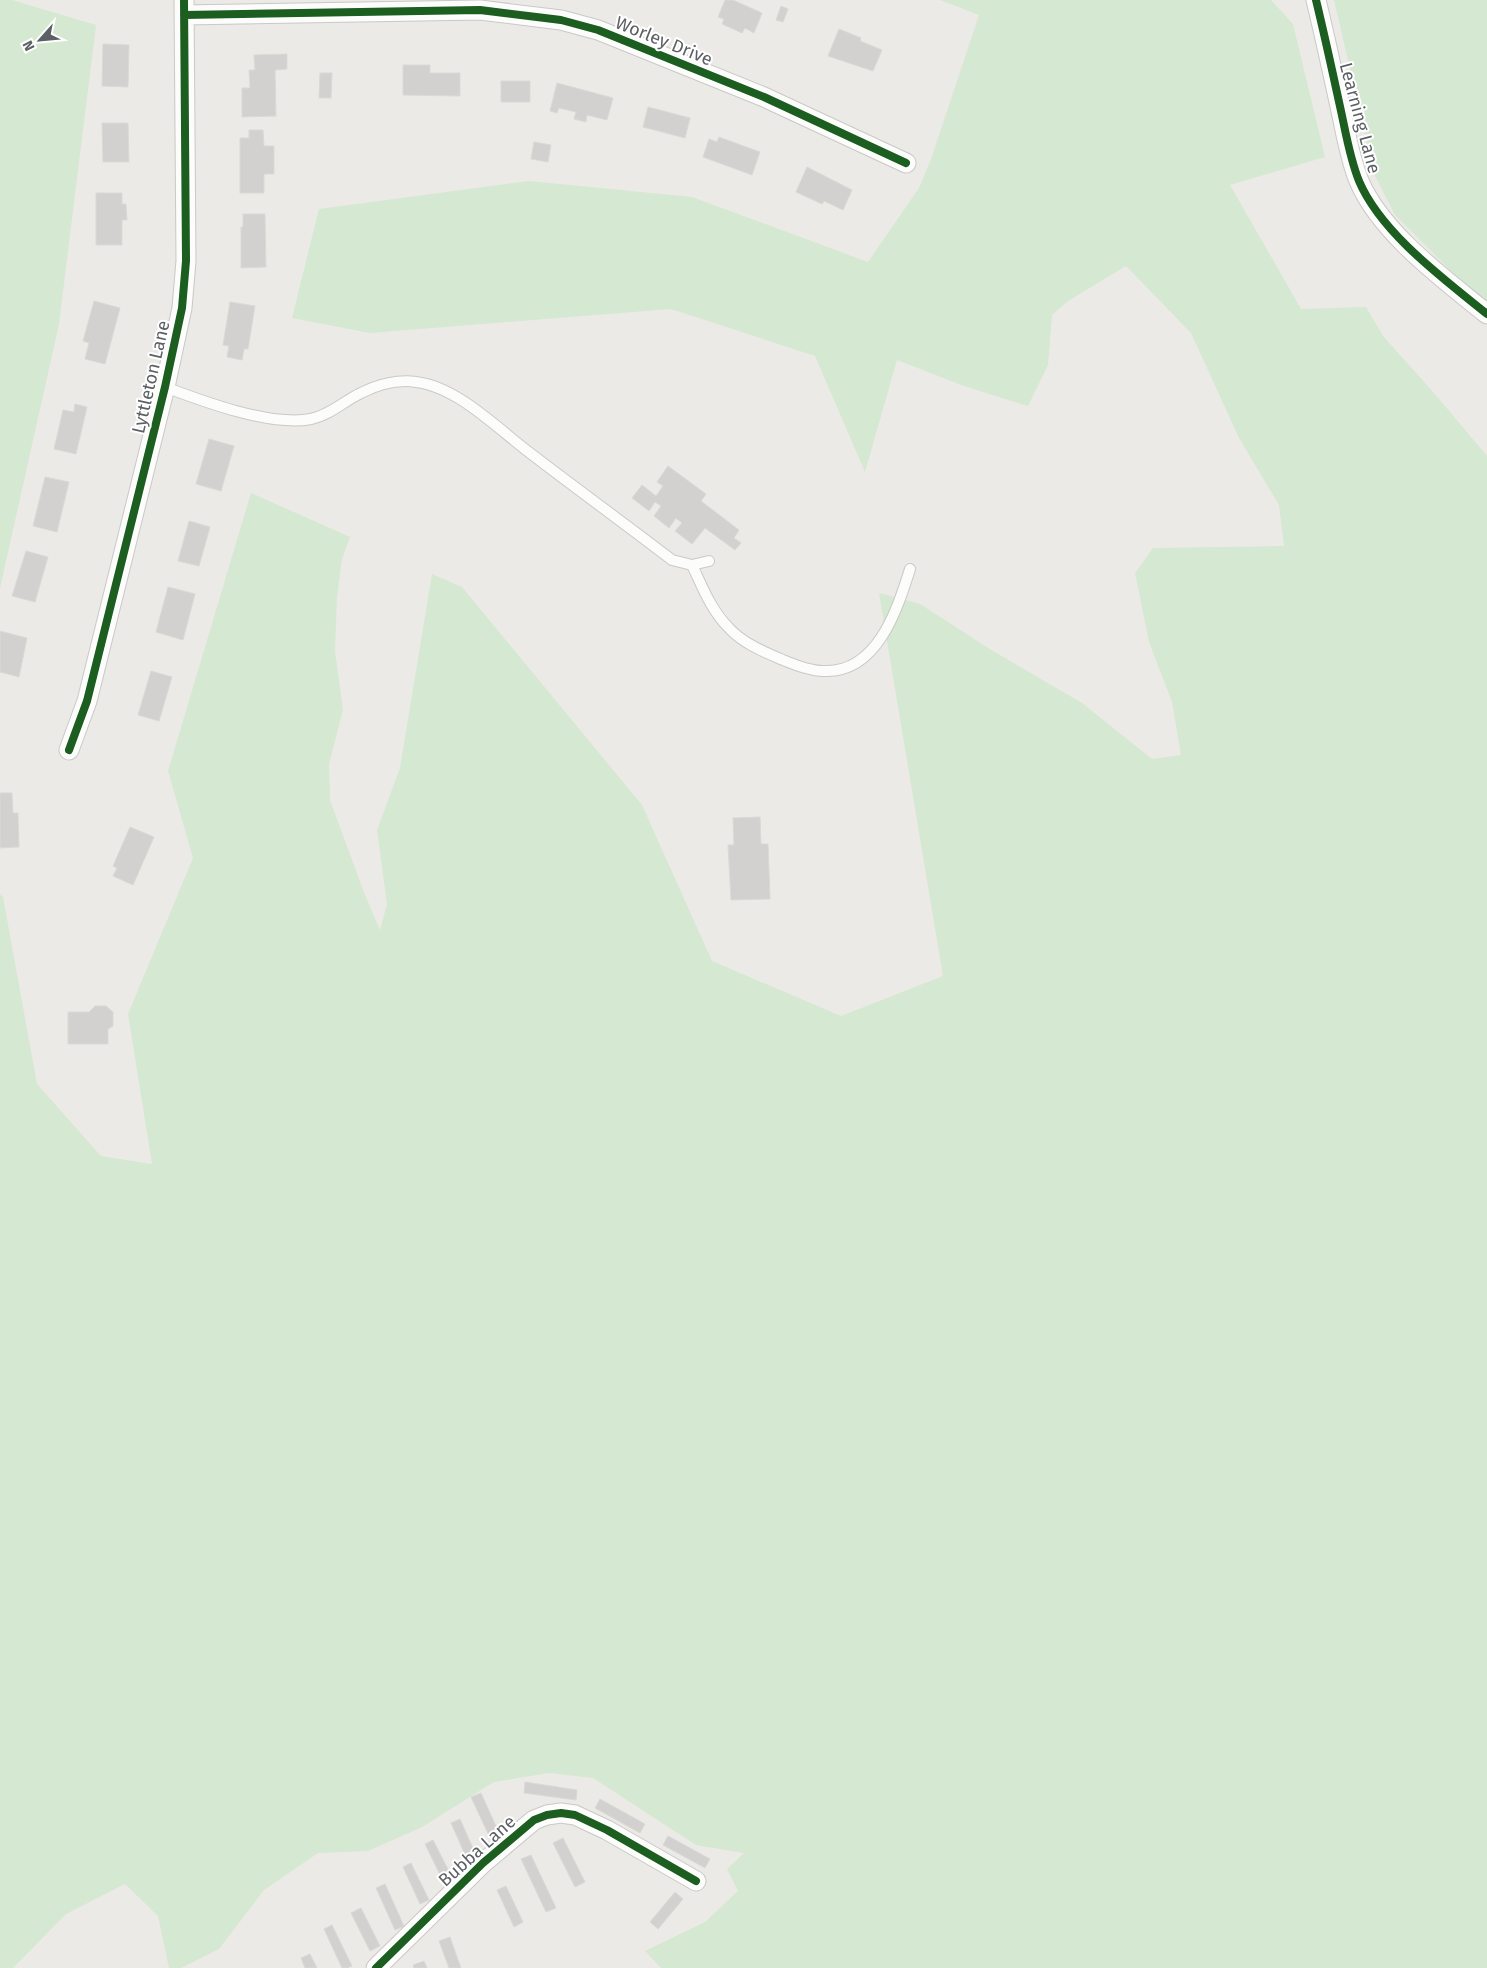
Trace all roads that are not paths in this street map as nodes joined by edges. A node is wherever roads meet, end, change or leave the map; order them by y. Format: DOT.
graph roads {
  1 [pos="1316,0"];
  2 [pos="184,7"];
  3 [pos="906,163"];
  4 [pos="1487,314"];
  5 [pos="165,387"];
  6 [pos="709,561"];
  7 [pos="692,565"];
  8 [pos="910,569"];
  9 [pos="69,750"];
  10 [pos="696,1881"];
  11 [pos="376,1968"];
  1 -- 4 [label="street, Learning Lane"];
  2 -- 3 [label="street, Worley Drive"];
  2 -- 5 [label="street, Lyttleton Lane"];
  5 -- 7 [label="lane"];
  5 -- 9 [label="street, Lyttleton Lane"];
  6 -- 7 [label="lane"];
  7 -- 8 [label="lane"];
  10 -- 11 [label="street, Bubba Lane"];
}
